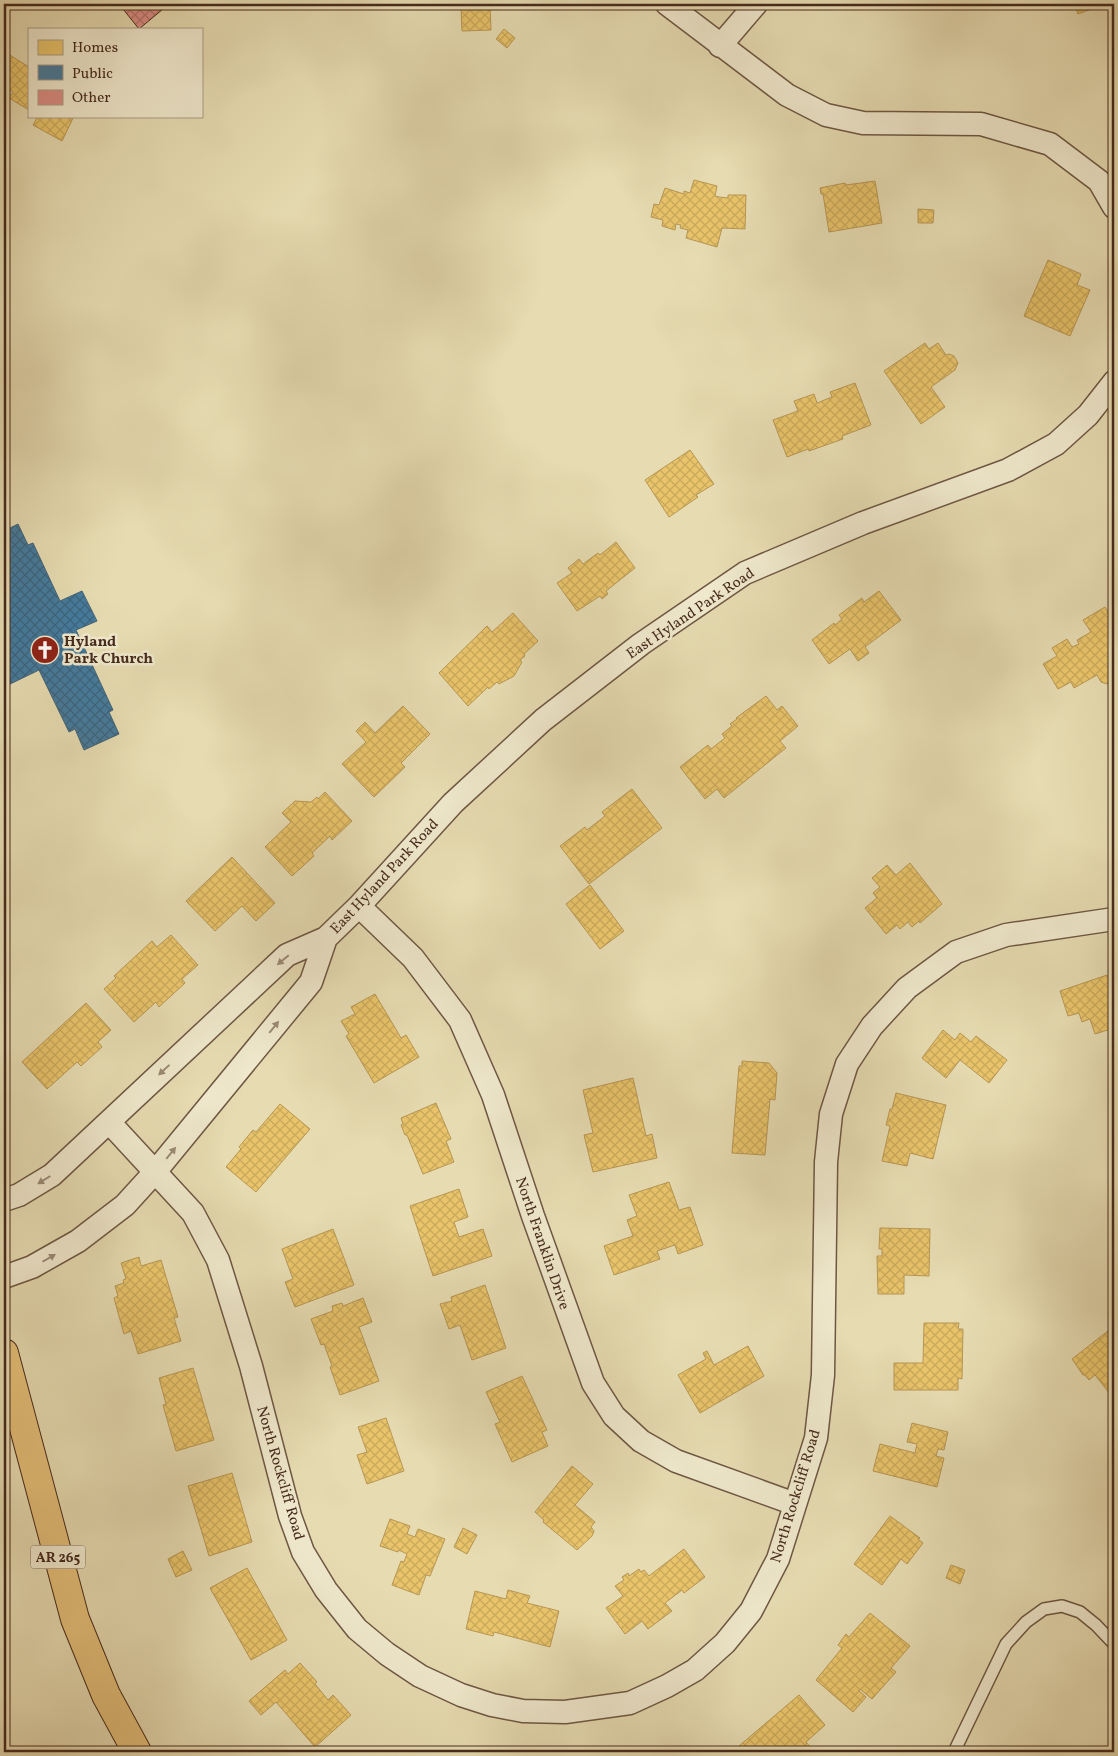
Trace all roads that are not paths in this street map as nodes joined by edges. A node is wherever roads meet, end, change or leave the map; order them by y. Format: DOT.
graph roads {
  1 [pos="667,4"];
  2 [pos="756,4"];
  3 [pos="720,46"];
  4 [pos="1114,207"];
  5 [pos="1114,382"];
  6 [pos="359,906"];
  7 [pos="1114,919"];
  8 [pos="326,938"];
  9 [pos="109,1122"];
  10 [pos="155,1172"];
  11 [pos="4,1200"];
  12 [pos="4,1276"];
  13 [pos="4,1353"];
  14 [pos="795,1504"];
  15 [pos="1114,1644"];
  16 [pos="137,1752"];
  17 [pos="954,1752"];
  1 -- 3 [label="street"];
  2 -- 3 [label="street"];
  3 -- 4 [label="street"];
  5 -- 6 [label="street, East Hyland Park Road"];
  6 -- 8 [label="street, East Hyland Park Road"];
  6 -- 14 [label="street, North Franklin Drive"];
  7 -- 14 [label="street, North Rockcliff Road"];
  8 -- 9 [label="street, East Hyland Park Road, one-way"];
  10 -- 8 [label="street, East Hyland Park Road, one-way"];
  9 -- 10 [label="street, North Rockcliff Road"];
  9 -- 11 [label="street, East Hyland Park Road, one-way"];
  12 -- 10 [label="street, East Hyland Park Road, one-way"];
  10 -- 14 [label="street, North Rockcliff Road"];
  13 -- 16 [label="main road, AR 265"];
  15 -- 17 [label="lane"];
}
